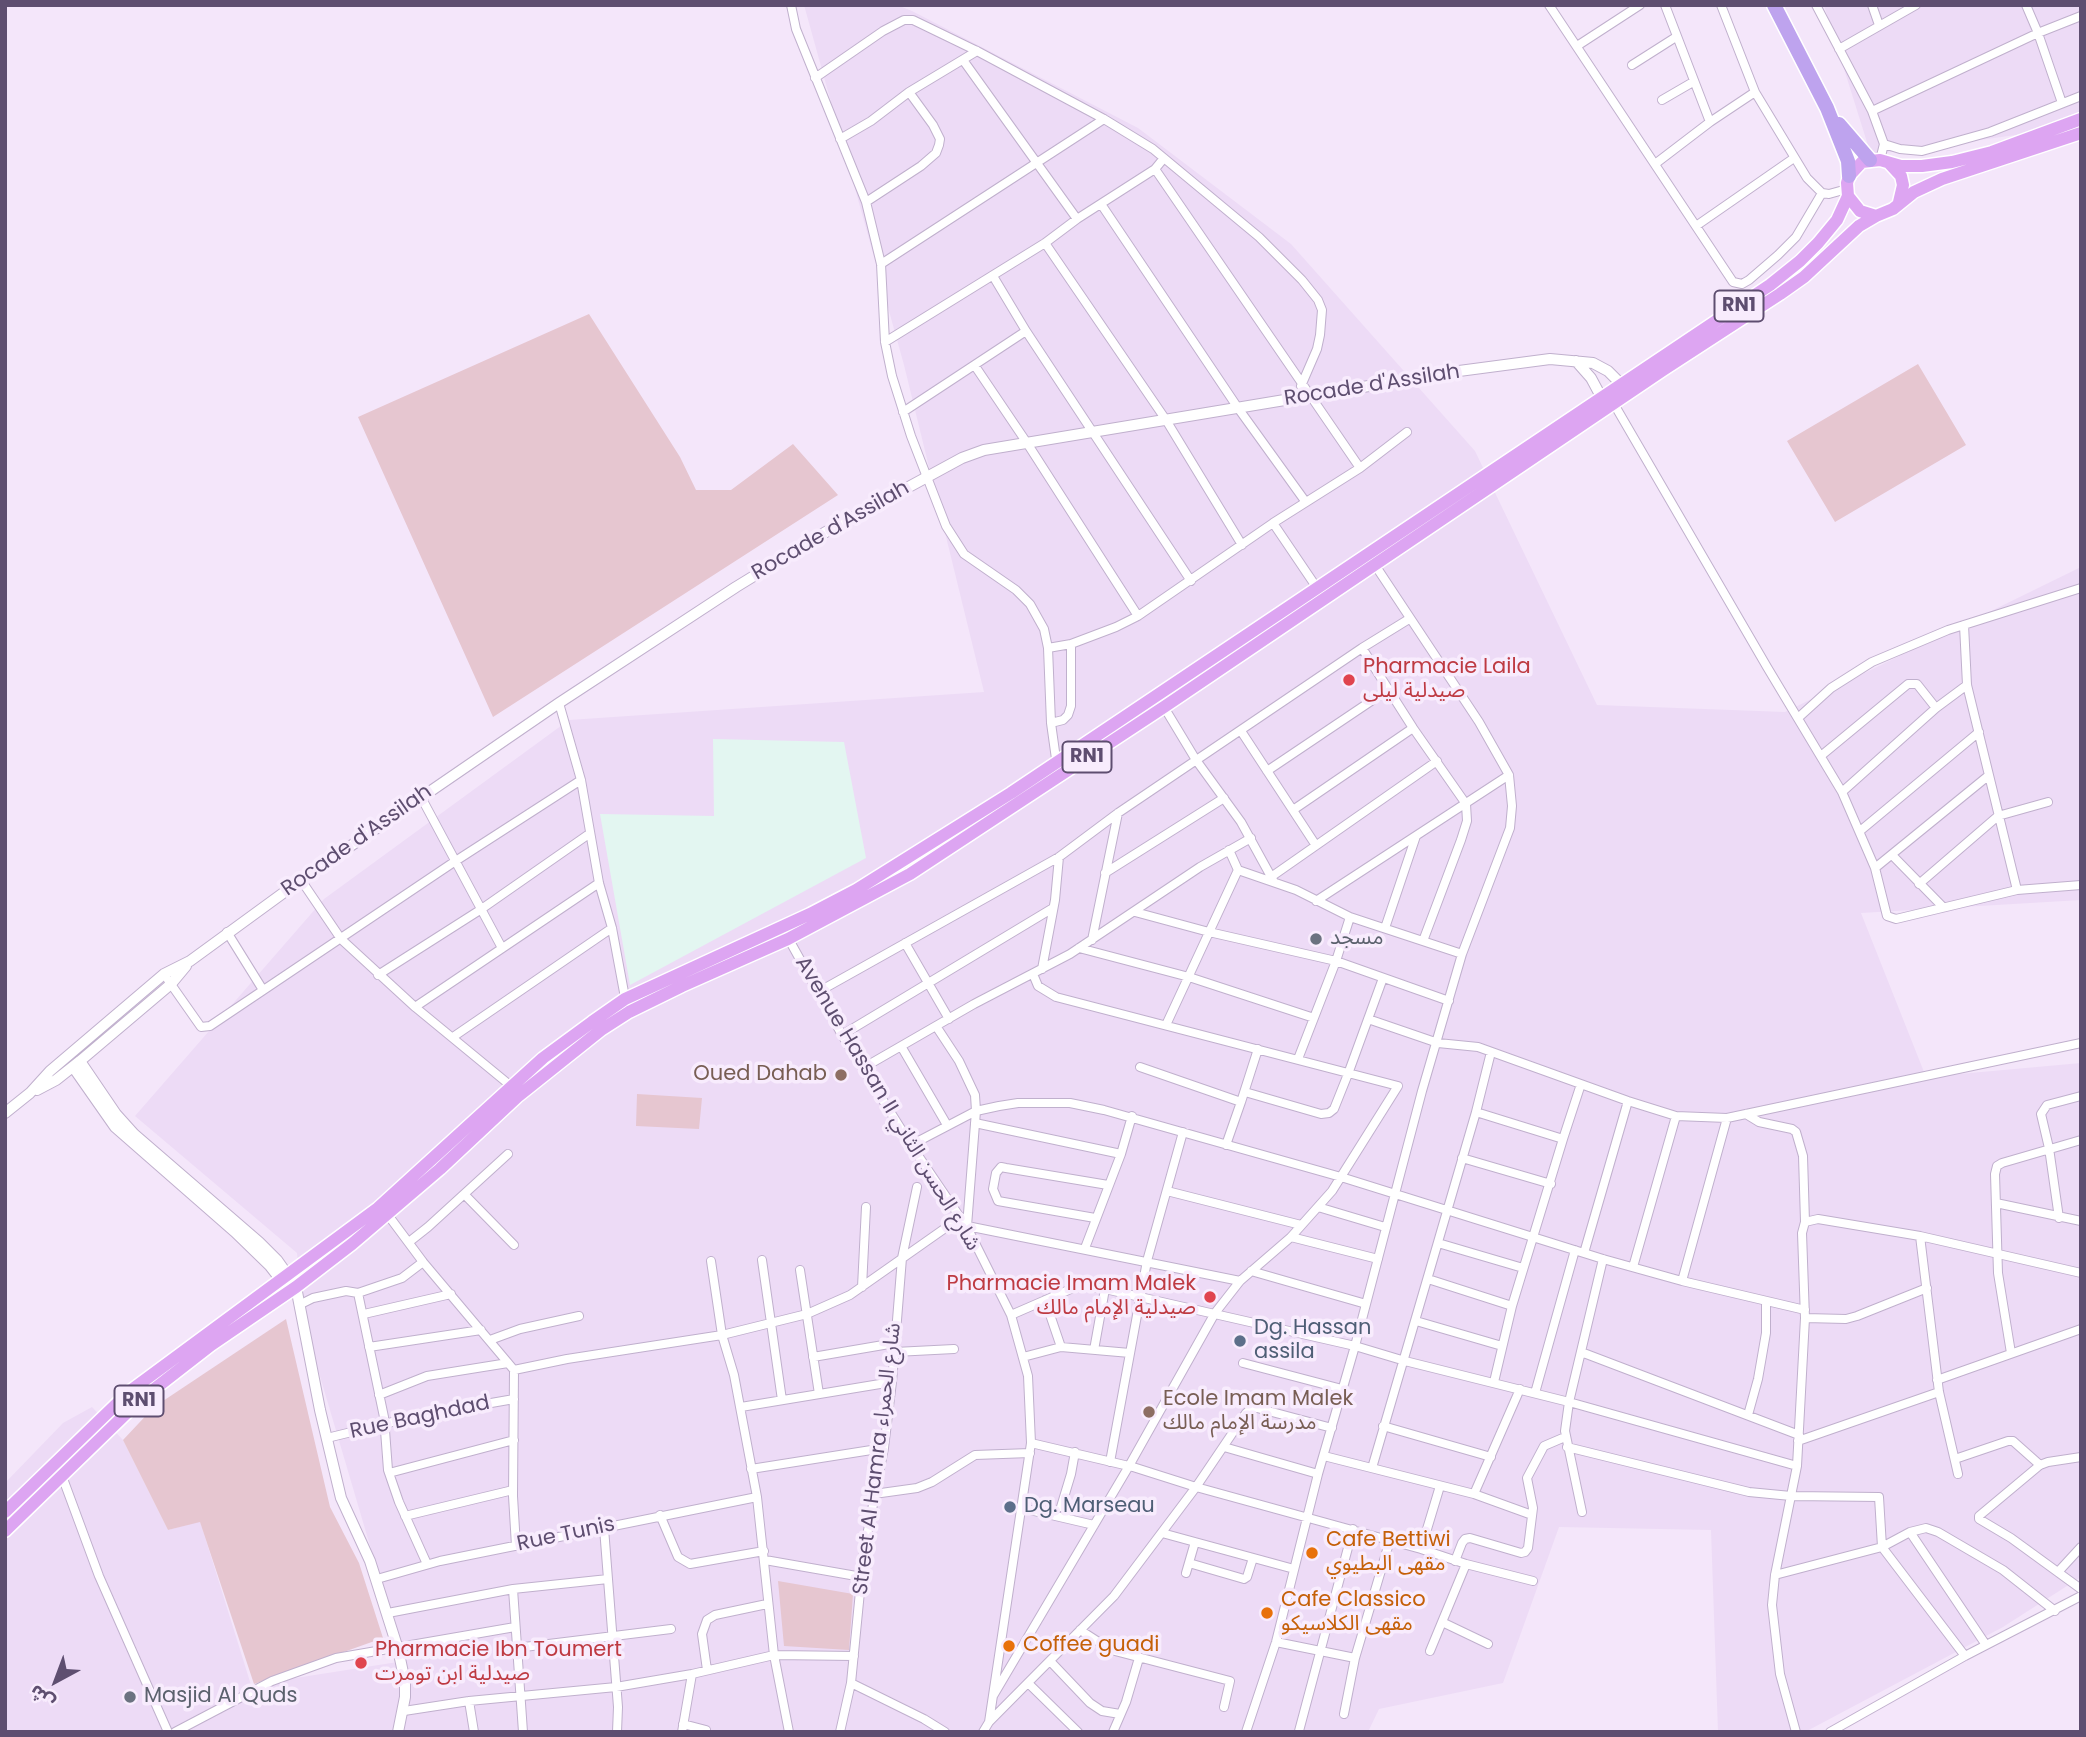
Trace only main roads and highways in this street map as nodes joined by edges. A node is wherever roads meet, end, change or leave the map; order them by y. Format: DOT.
graph roads {
  1 [pos="1774,5"];
  2 [pos="1827,108"];
  3 [pos="2081,119"];
  4 [pos="2081,133"];
  5 [pos="1879,161"];
  6 [pos="1848,187"];
  7 [pos="1899,202"];
  8 [pos="1876,216"];
  9 [pos="1625,388"];
  10 [pos="1607,403"];
  11 [pos="7,1508"];
  12 [pos="5,1531"];
  1 -- 2 [label="highway"];
  2 -- 5 [label="highway"];
  2 -- 6 [label="highway"];
  3 -- 5 [label="main road"];
  4 -- 7 [label="main road, RN1"];
  5 -- 6 [label="main road, RN1"];
  5 -- 7 [label="main road"];
  6 -- 8 [label="main road"];
  6 -- 9 [label="main road, RN1"];
  7 -- 8 [label="main road, RN1"];
  8 -- 9 [label="main road, RN1"];
  9 -- 10 [label="main road, RN1"];
  10 -- 11 [label="main road, RN1"];
  10 -- 12 [label="main road, RN1"];
}
